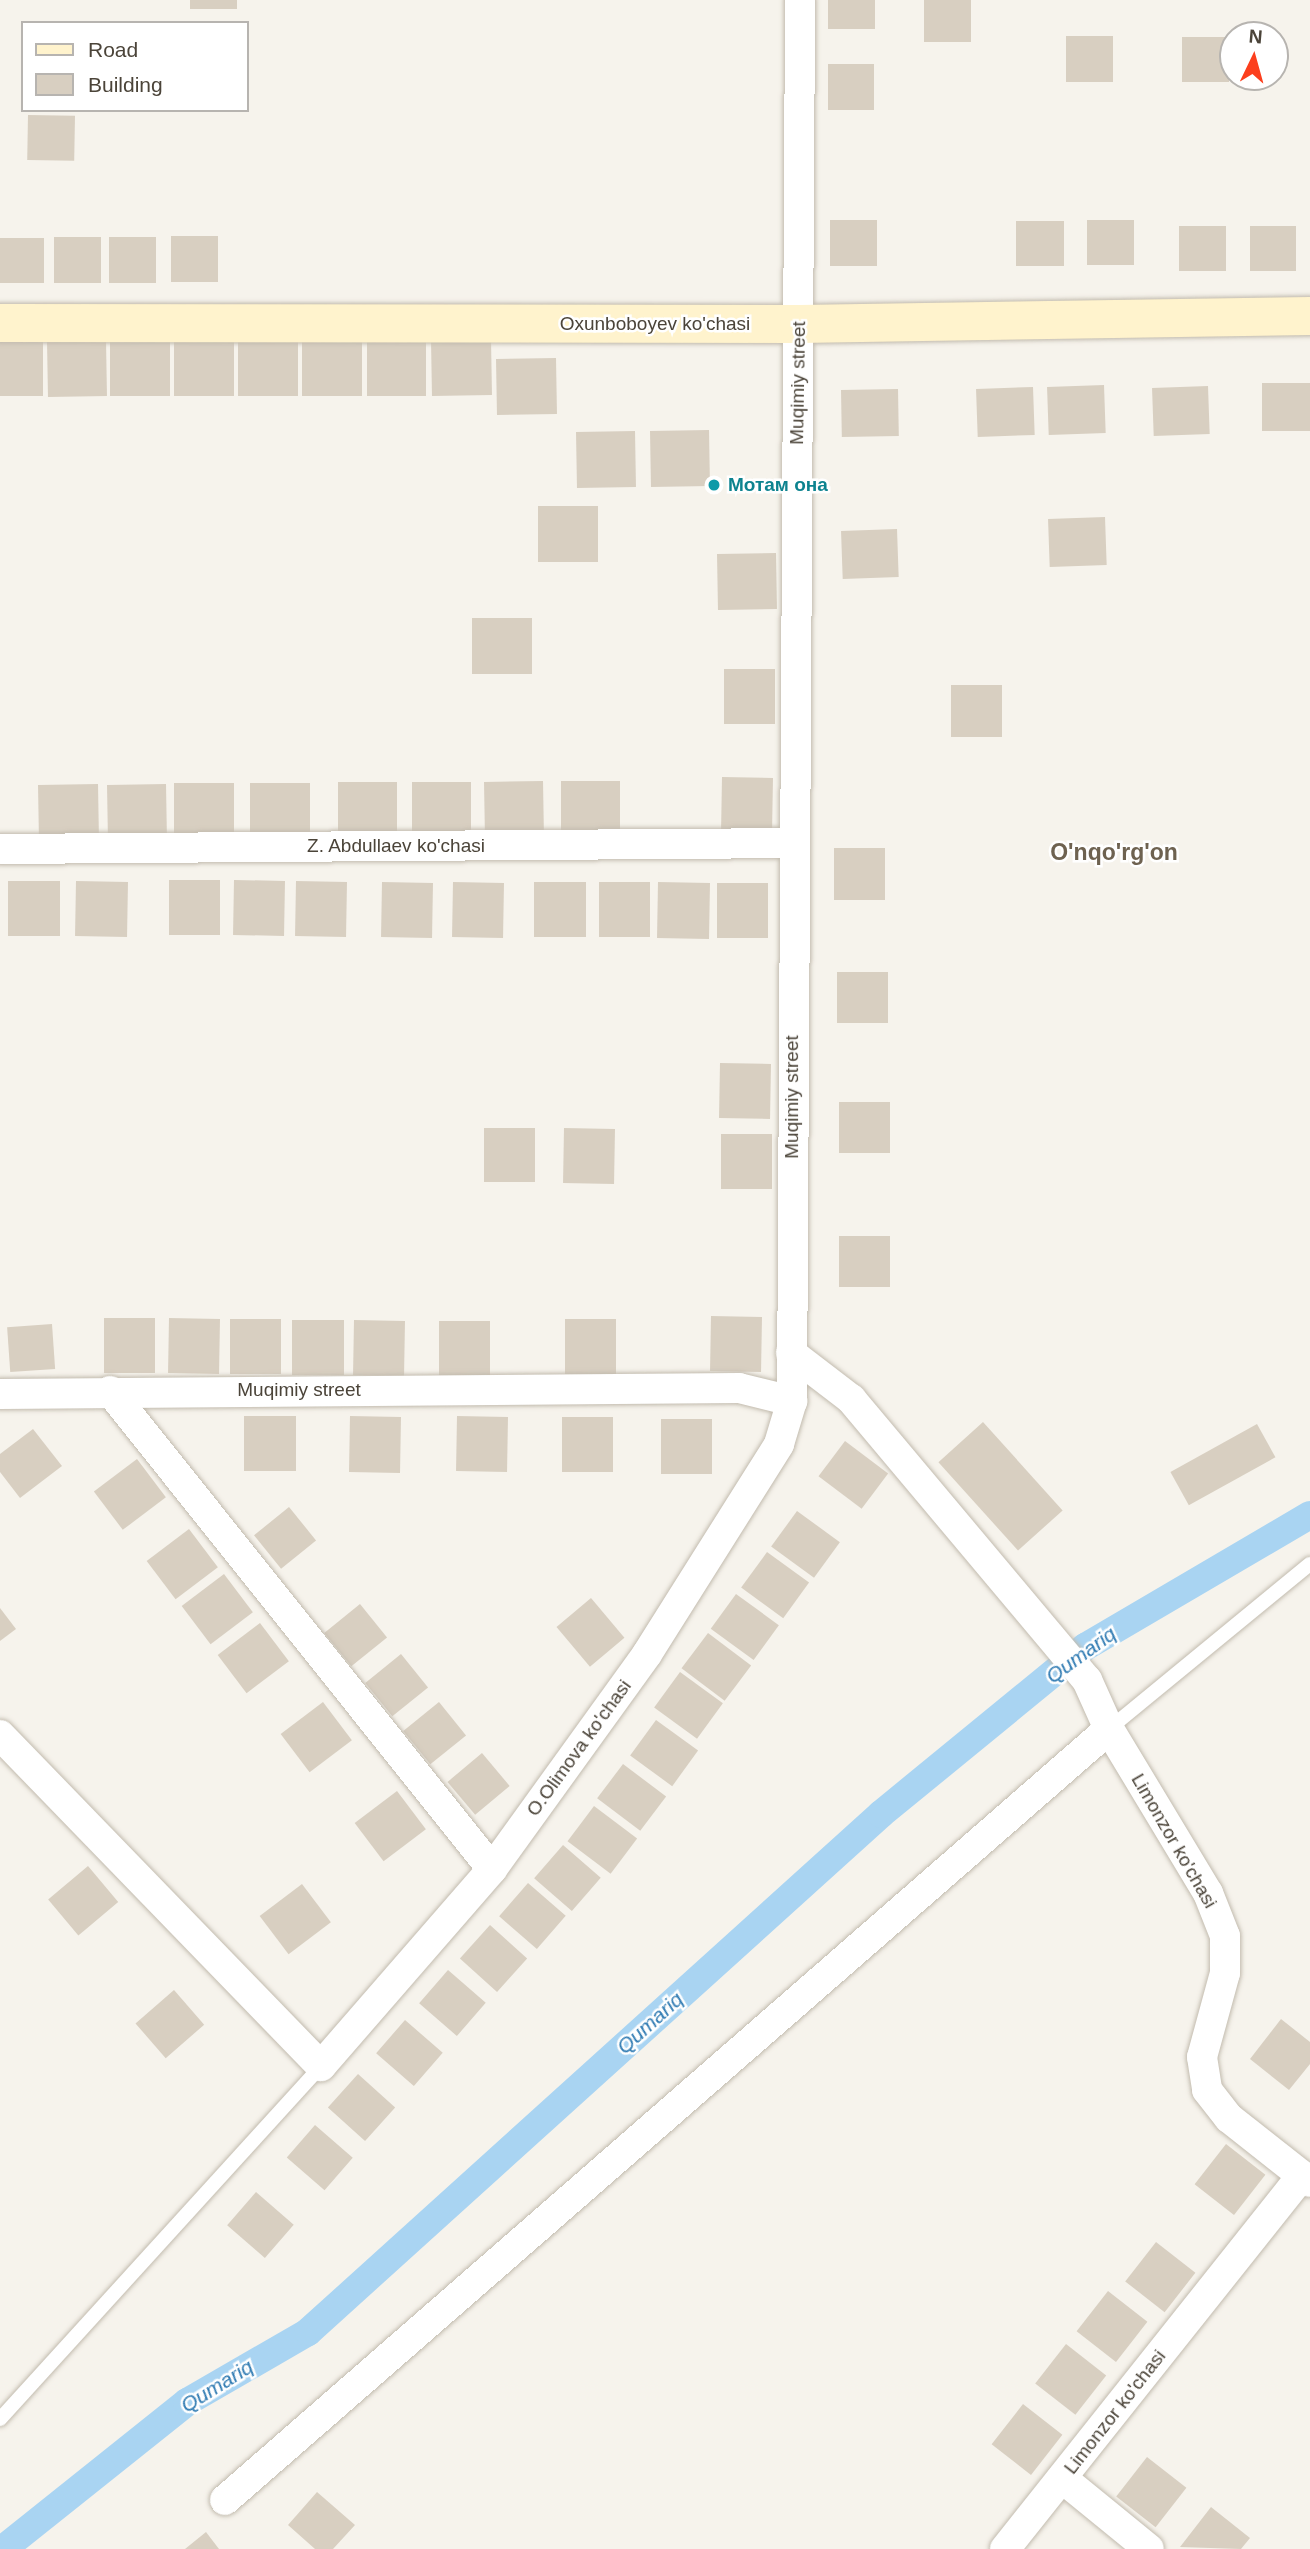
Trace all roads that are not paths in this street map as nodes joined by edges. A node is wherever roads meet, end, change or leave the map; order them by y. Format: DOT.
graph roads {
  1 [pos="800,0"];
  2 [pos="1310,316"];
  3 [pos="0,323"];
  4 [pos="799,324"];
  5 [pos="793,844"];
  6 [pos="0,849"];
  7 [pos="791,1353"];
  8 [pos="110,1391"];
  9 [pos="0,1394"];
  10 [pos="792,1401"];
  11 [pos="1310,1564"];
  12 [pos="1109,1729"];
  13 [pos="0,1735"];
  14 [pos="492,1869"];
  15 [pos="321,2066"];
  16 [pos="1306,2179"];
  17 [pos="0,2419"];
  18 [pos="1062,2478"];
  19 [pos="225,2500"];
  20 [pos="1005,2549"];
  21 [pos="1149,2549"];
  1 -- 4 [label="street, Muqimiy street"];
  2 -- 4 [label="main road, Oxunboboyev ko'chasi"];
  3 -- 4 [label="main road, Oxunboboyev ko'chasi"];
  4 -- 5 [label="street, Muqimiy street"];
  5 -- 6 [label="street, Z. Abdullaev ko'chasi"];
  5 -- 7 [label="street, Muqimiy street"];
  7 -- 10 [label="street, Muqimiy street"];
  7 -- 12 [label="street, Limonzor ko'chasi"];
  8 -- 9 [label="street, Muqimiy street"];
  8 -- 10 [label="street, Muqimiy street"];
  8 -- 14 [label="street"];
  10 -- 14 [label="street, O.Olimova ko'chasi"];
  11 -- 12 [label="lane"];
  12 -- 16 [label="street, Limonzor ko'chasi"];
  12 -- 19 [label="street"];
  13 -- 15 [label="street"];
  14 -- 15 [label="street, O.Olimova ko'chasi"];
  15 -- 17 [label="lane"];
  16 -- 18 [label="street, Limonzor ko'chasi"];
  18 -- 20 [label="street, Limonzor ko'chasi"];
  18 -- 21 [label="street"];
}
